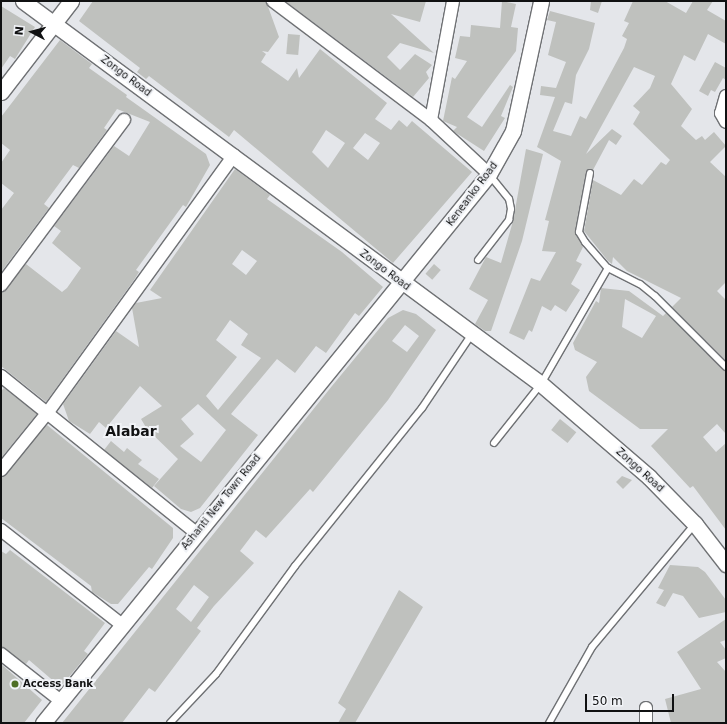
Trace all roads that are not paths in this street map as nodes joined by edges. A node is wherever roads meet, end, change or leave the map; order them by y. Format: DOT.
graph roads {
  1 [pos="23,1"];
  2 [pos="71,1"];
  3 [pos="273,1"];
  4 [pos="453,1"];
  5 [pos="542,1"];
  6 [pos="55,23"];
  7 [pos="1,92"];
  8 [pos="726,96"];
  9 [pos="124,120"];
  10 [pos="431,120"];
  11 [pos="726,122"];
  12 [pos="234,155"];
  13 [pos="590,173"];
  14 [pos="489,174"];
  15 [pos="478,260"];
  16 [pos="608,268"];
  17 [pos="402,283"];
  18 [pos="1,285"];
  19 [pos="472,334"];
  20 [pos="726,367"];
  21 [pos="1,376"];
  22 [pos="541,384"];
  23 [pos="48,412"];
  24 [pos="494,443"];
  25 [pos="1,470"];
  26 [pos="695,524"];
  27 [pos="1,530"];
  28 [pos="196,533"];
  29 [pos="726,564"];
  30 [pos="122,625"];
  31 [pos="1,654"];
  32 [pos="61,701"];
  33 [pos="646,708"];
  34 [pos="43,723"];
  35 [pos="170,723"];
  36 [pos="550,723"];
  37 [pos="646,723"];
  1 -- 6 [label="street, Zongo Road"];
  2 -- 6 [label="street"];
  3 -- 10 [label="street"];
  4 -- 10 [label="street"];
  5 -- 14 [label="street, Keneanko Road"];
  6 -- 7 [label="street"];
  6 -- 12 [label="street, Zongo Road"];
  8 -- 11 [label="street"];
  9 -- 18 [label="street"];
  10 -- 14 [label="street"];
  12 -- 17 [label="street, Zongo Road"];
  12 -- 23 [label="street"];
  13 -- 16 [label="lane"];
  14 -- 15 [label="lane"];
  14 -- 17 [label="street, Keneanko Road"];
  16 -- 20 [label="lane"];
  16 -- 22 [label="lane"];
  17 -- 19 [label="street, Zongo Road"];
  17 -- 28 [label="street, Ashanti New Town Road"];
  19 -- 22 [label="street, Zongo Road"];
  19 -- 35 [label="lane"];
  21 -- 23 [label="street"];
  22 -- 24 [label="lane"];
  22 -- 26 [label="street, Zongo Road"];
  23 -- 25 [label="street"];
  23 -- 28 [label="street"];
  26 -- 29 [label="street, Zongo Road"];
  26 -- 36 [label="lane"];
  27 -- 30 [label="street"];
  28 -- 30 [label="street, Ashanti New Town Road"];
  30 -- 32 [label="street, Ashanti New Town Road"];
  31 -- 32 [label="street"];
  32 -- 34 [label="street, Ashanti New Town Road"];
  33 -- 37 [label="street"];
}
